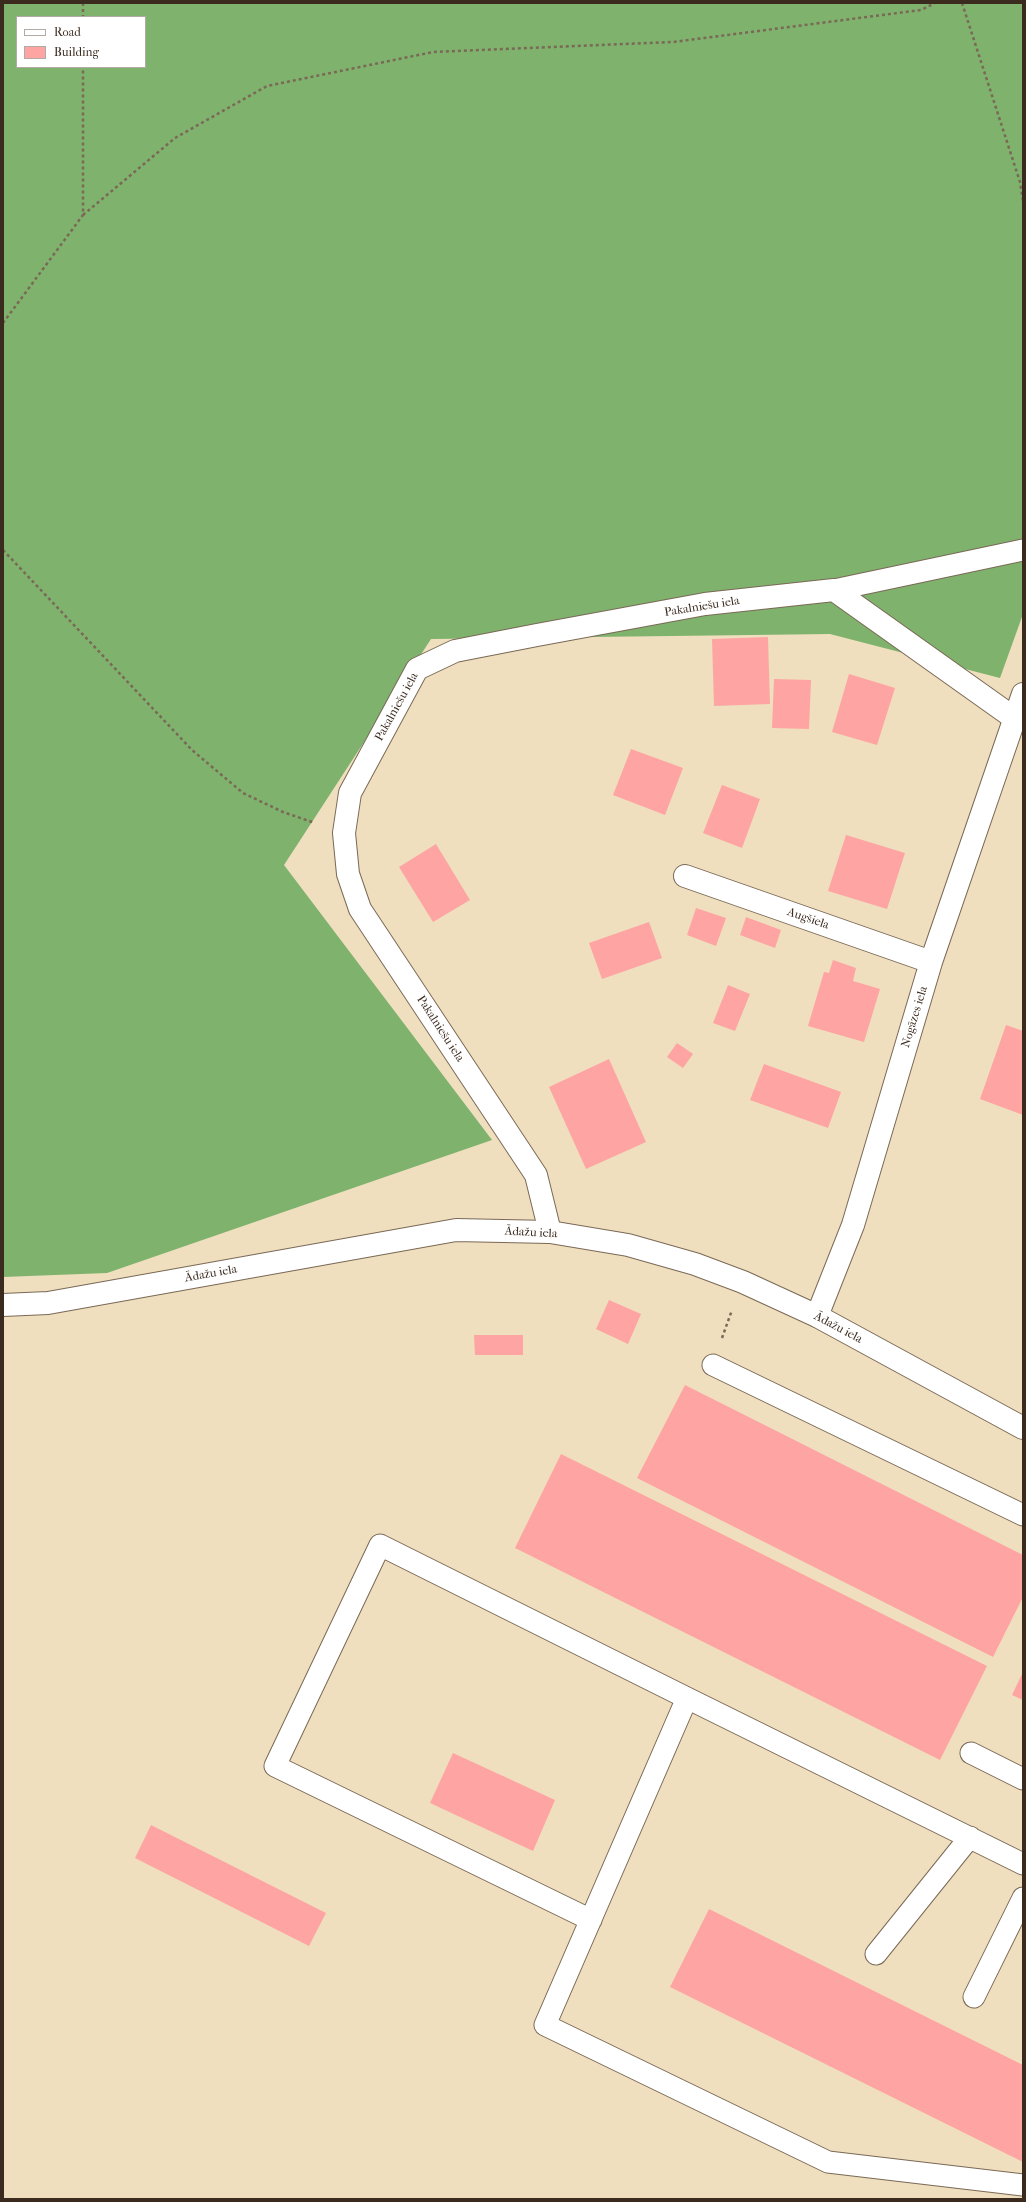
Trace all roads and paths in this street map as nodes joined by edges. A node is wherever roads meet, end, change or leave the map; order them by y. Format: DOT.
graph roads {
  1 [pos="83,3"];
  2 [pos="935,3"];
  3 [pos="962,3"];
  4 [pos="83,16"];
  5 [pos="83,68"];
  6 [pos="1023,201"];
  7 [pos="84,216"];
  8 [pos="3,322"];
  9 [pos="3,550"];
  10 [pos="1023,550"];
  11 [pos="834,590"];
  12 [pos="1023,694"];
  13 [pos="1014,718"];
  14 [pos="344,833"];
  15 [pos="685,876"];
  16 [pos="931,962"];
  17 [pos="550,1232"];
  18 [pos="3,1306"];
  19 [pos="816,1316"];
  20 [pos="713,1365"];
  21 [pos="1023,1428"];
  22 [pos="1023,1516"];
  23 [pos="687,1698"];
  24 [pos="971,1753"];
  25 [pos="1023,1779"];
  26 [pos="970,1837"];
  27 [pos="1023,1864"];
  28 [pos="1023,1898"];
  29 [pos="591,1920"];
  30 [pos="876,1954"];
  31 [pos="974,1997"];
  32 [pos="1023,2185"];
  1 -- 4 [label="path"];
  2 -- 7 [label="path"];
  3 -- 6 [label="path"];
  5 -- 7 [label="path"];
  7 -- 8 [label="path"];
  9 -- 14 [label="path"];
  10 -- 11 [label="lane"];
  11 -- 13 [label="street"];
  11 -- 14 [label="street, Pakalniešu iela"];
  12 -- 13 [label="street, Nogāzes iela"];
  13 -- 16 [label="street, Nogāzes iela"];
  14 -- 17 [label="street, Pakalniešu iela"];
  15 -- 16 [label="street, Augšiela"];
  16 -- 19 [label="street, Nogāzes iela"];
  17 -- 18 [label="street, Ādažu iela"];
  17 -- 19 [label="street, Ādažu iela"];
  19 -- 21 [label="street, Ādažu iela"];
  20 -- 22 [label="lane"];
  23 -- 26 [label="lane"];
  23 -- 29 [label="lane"];
  23 -- 29 [label="lane"];
  24 -- 25 [label="lane"];
  26 -- 27 [label="lane"];
  26 -- 30 [label="lane"];
  28 -- 31 [label="lane"];
  29 -- 32 [label="lane"];
}
